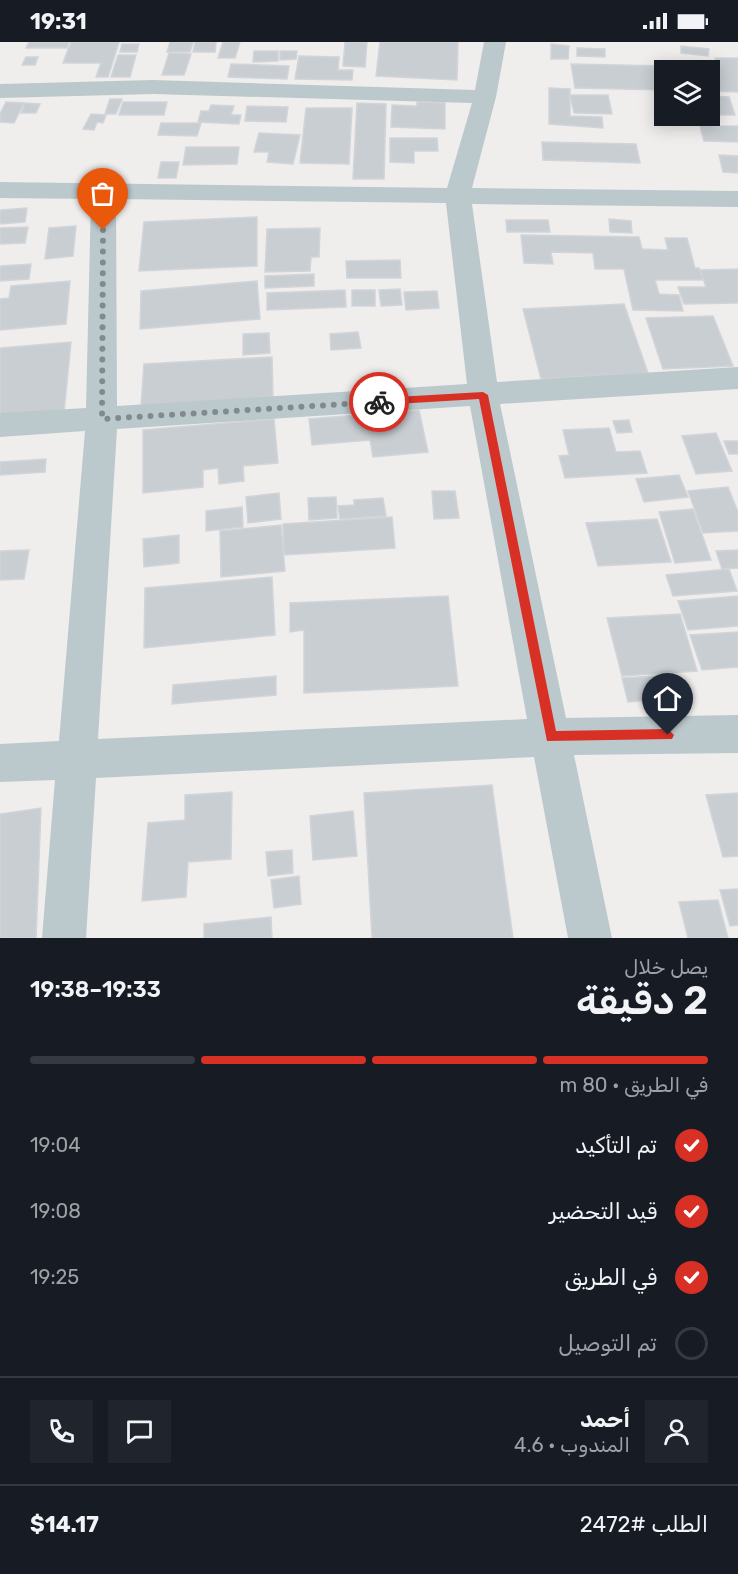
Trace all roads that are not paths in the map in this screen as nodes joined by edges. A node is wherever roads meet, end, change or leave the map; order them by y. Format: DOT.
graph roads {
  1 [pos="495,42"];
  2 [pos="0,91"];
  3 [pos="485,97"];
  4 [pos="0,189"];
  5 [pos="104,191"];
  6 [pos="459,194"];
  7 [pos="738,199"];
  8 [pos="738,378"];
  9 [pos="483,395"];
  10 [pos="102,419"];
  11 [pos="0,425"];
  12 [pos="738,734"];
  13 [pos="551,737"];
  14 [pos="77,758"];
  15 [pos="0,763"];
  16 [pos="64,938"];
  17 [pos="590,938"];
  1 -- 3 [label="street"];
  2 -- 3 [label="street"];
  3 -- 6 [label="street"];
  4 -- 5 [label="street"];
  5 -- 6 [label="street"];
  5 -- 10 [label="street"];
  6 -- 7 [label="street"];
  6 -- 9 [label="street"];
  8 -- 9 [label="street"];
  9 -- 10 [label="street"];
  9 -- 13 [label="street"];
  10 -- 11 [label="street"];
  10 -- 14 [label="street"];
  12 -- 13 [label="street"];
  13 -- 14 [label="street"];
  13 -- 17 [label="street"];
  14 -- 15 [label="street"];
  14 -- 16 [label="street"];
}
